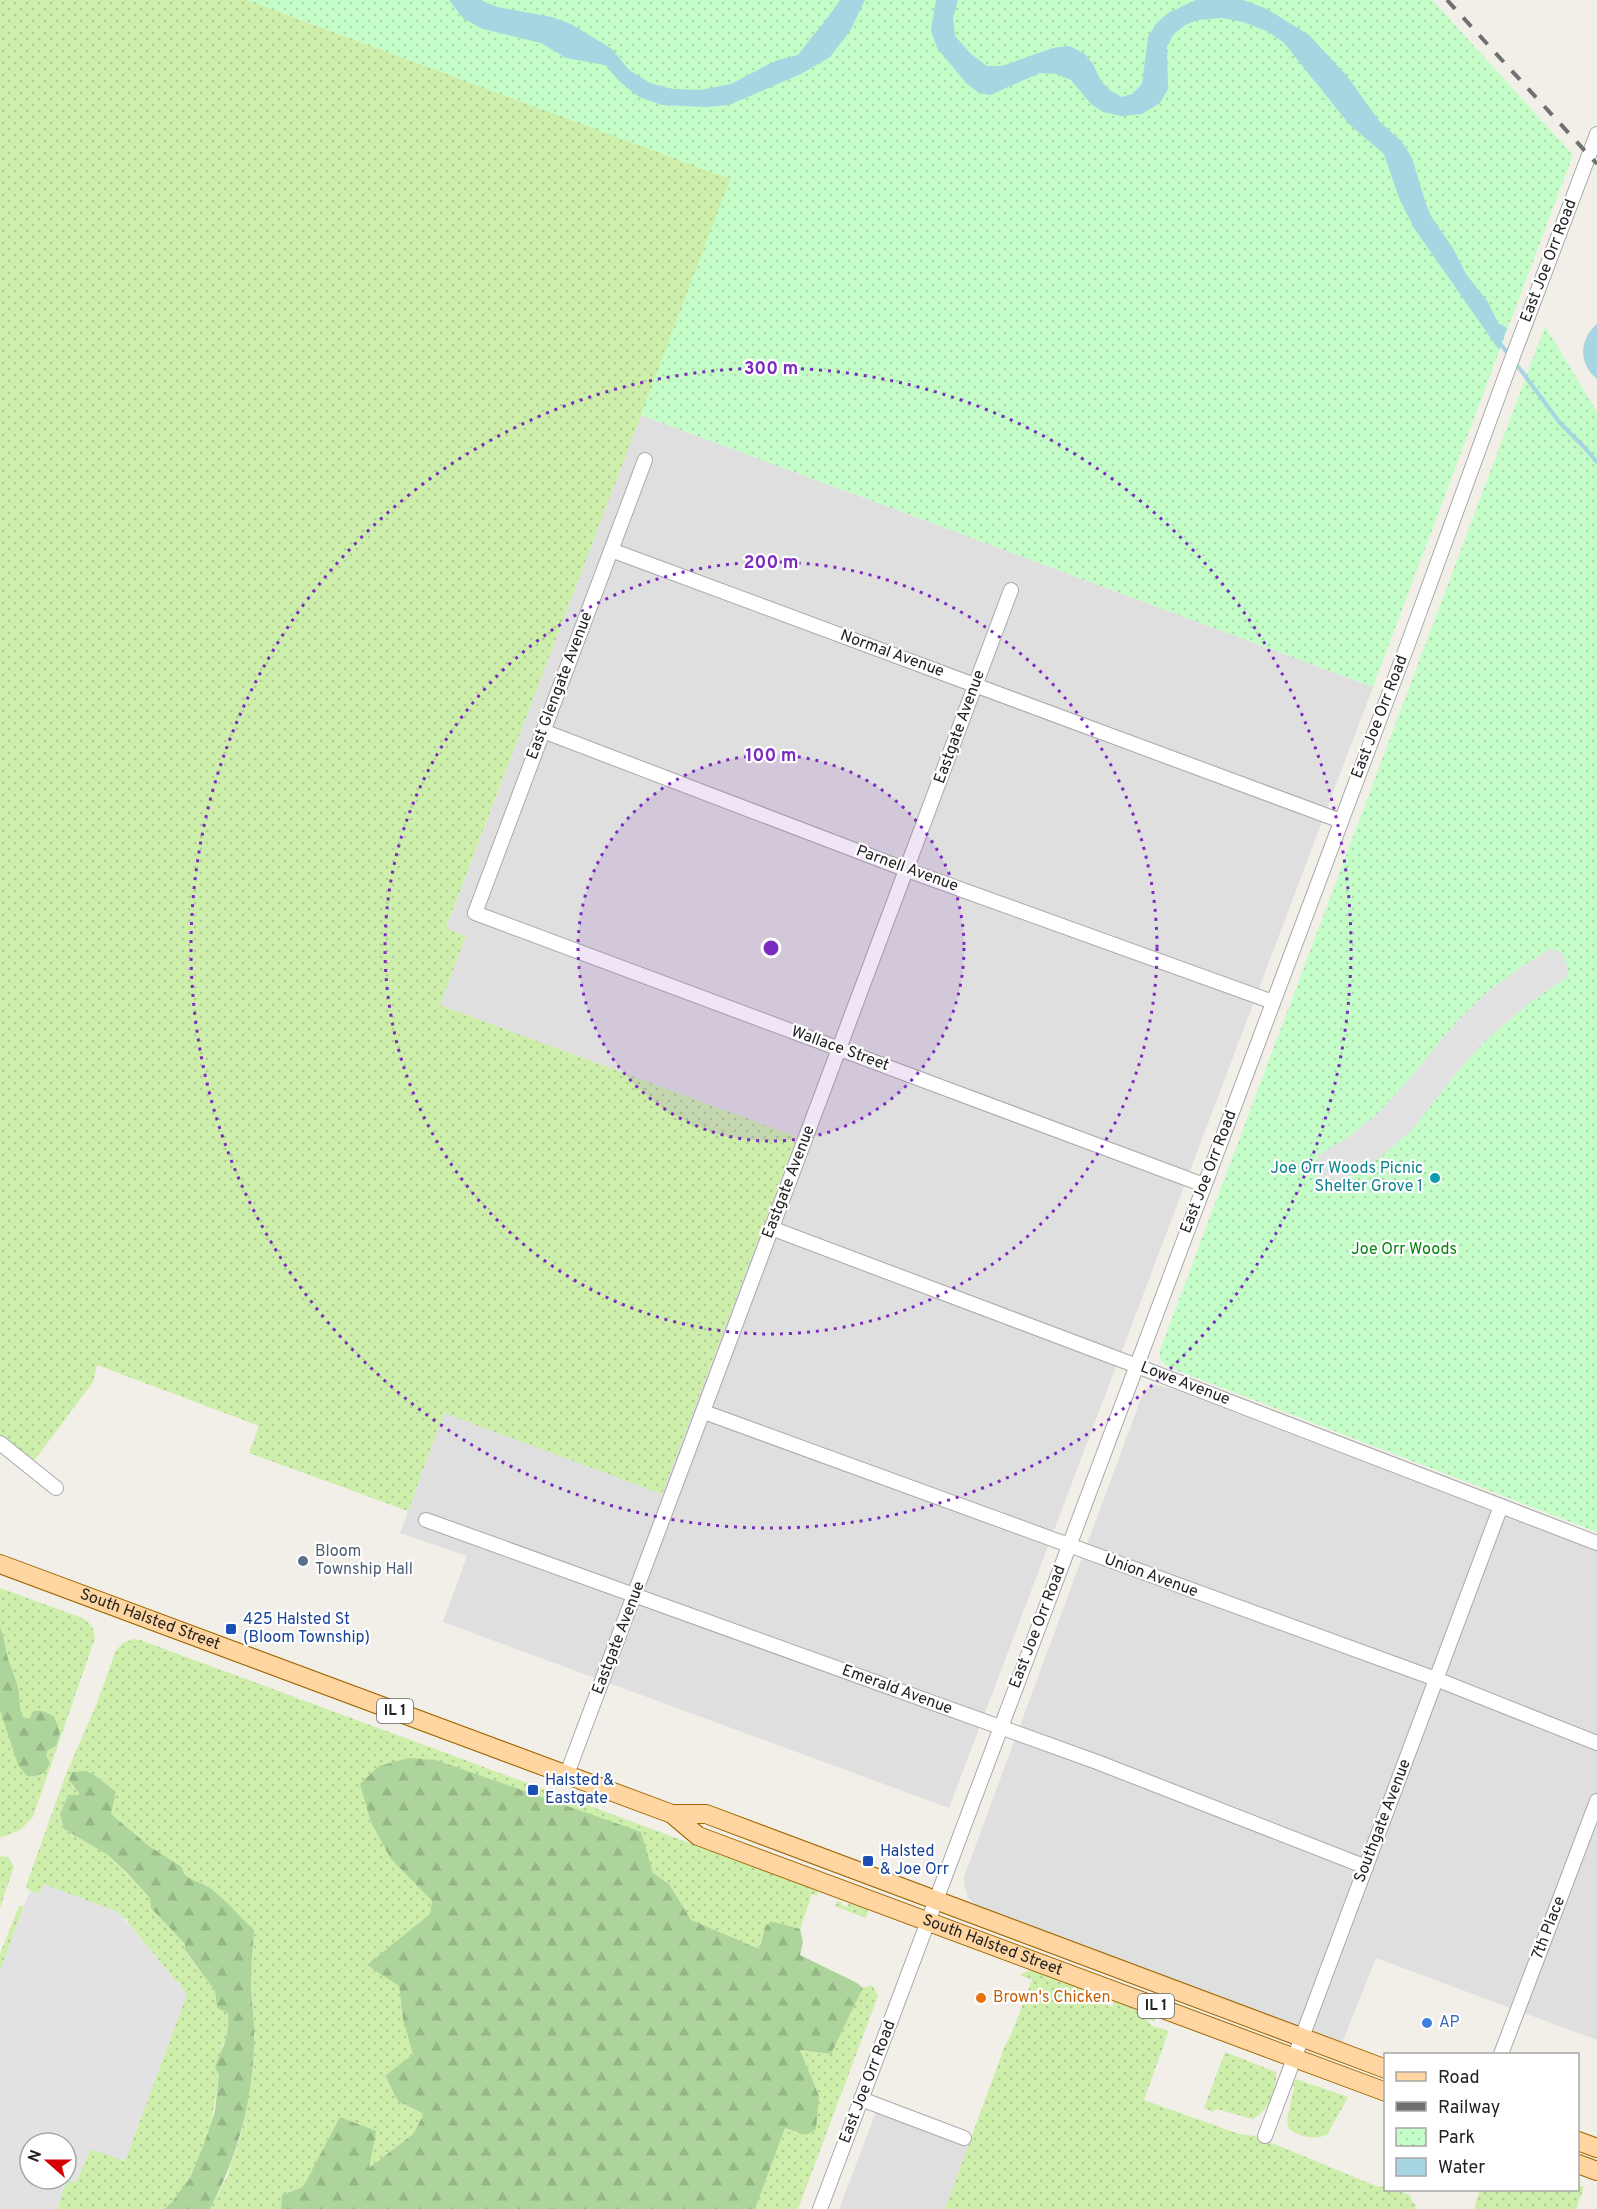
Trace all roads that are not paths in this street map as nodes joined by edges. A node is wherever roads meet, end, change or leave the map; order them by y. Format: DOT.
graph roads {
  1 [pos="1597,135"];
  2 [pos="645,460"];
  3 [pos="611,550"];
  4 [pos="1011,590"];
  5 [pos="976,686"];
  6 [pos="543,731"];
  7 [pos="1341,821"];
  8 [pos="907,870"];
  9 [pos="476,913"];
  10 [pos="1273,1002"];
  11 [pos="839,1049"];
  12 [pos="1204,1185"];
  13 [pos="771,1228"];
  14 [pos="1137,1366"];
  15 [pos="704,1412"];
  16 [pos="0,1443"];
  17 [pos="56,1488"];
  18 [pos="1501,1506"];
  19 [pos="426,1520"];
  20 [pos="1597,1544"];
  21 [pos="1069,1546"];
  22 [pos="0,1564"];
  23 [pos="636,1594"];
  24 [pos="1436,1679"];
  25 [pos="1001,1727"];
  26 [pos="1597,1743"];
  27 [pos="567,1774"];
  28 [pos="1597,1801"];
  29 [pos="672,1814"];
  30 [pos="1366,1867"];
  31 [pos="936,1899"];
  32 [pos="927,1922"];
  33 [pos="1300,2037"];
  34 [pos="1502,2053"];
  35 [pos="1293,2056"];
  36 [pos="1384,2068"];
  37 [pos="1384,2091"];
  38 [pos="861,2099"];
  39 [pos="1265,2136"];
  40 [pos="964,2138"];
  41 [pos="1579,2141"];
  42 [pos="1597,2148"];
  43 [pos="1579,2164"];
  44 [pos="1597,2171"];
  45 [pos="820,2209"];
  1 -- 7 [label="street, East Joe Orr Road"];
  2 -- 3 [label="street, East Glengate Avenue"];
  3 -- 5 [label="street, Normal Avenue"];
  3 -- 6 [label="street, East Glengate Avenue"];
  4 -- 5 [label="street, Eastgate Avenue"];
  5 -- 7 [label="street, Normal Avenue"];
  5 -- 8 [label="street, Eastgate Avenue"];
  6 -- 8 [label="street, Parnell Avenue"];
  6 -- 9 [label="street, East Glengate Avenue"];
  7 -- 10 [label="street, East Joe Orr Road"];
  8 -- 10 [label="street, Parnell Avenue"];
  8 -- 11 [label="street, Eastgate Avenue"];
  9 -- 11 [label="street, Wallace Street"];
  10 -- 12 [label="street, East Joe Orr Road"];
  11 -- 12 [label="street, Wallace Street"];
  11 -- 13 [label="street, Eastgate Avenue"];
  12 -- 14 [label="street, East Joe Orr Road"];
  13 -- 14 [label="street, Lowe Avenue"];
  13 -- 15 [label="street, Eastgate Avenue"];
  14 -- 18 [label="street, Lowe Avenue"];
  14 -- 21 [label="street, East Joe Orr Road"];
  15 -- 21 [label="street, Union Avenue"];
  15 -- 23 [label="street, Eastgate Avenue"];
  16 -- 17 [label="street"];
  18 -- 20 [label="street, Lowe Avenue"];
  18 -- 24 [label="street, Southgate Avenue"];
  19 -- 23 [label="street, Emerald Avenue"];
  21 -- 24 [label="street, Union Avenue"];
  21 -- 25 [label="street, East Joe Orr Road"];
  22 -- 27 [label="main road, South Halsted Street / IL 1"];
  23 -- 25 [label="street, Emerald Avenue"];
  23 -- 27 [label="street, Eastgate Avenue"];
  24 -- 26 [label="street, Union Avenue"];
  24 -- 30 [label="street, Southgate Avenue"];
  25 -- 30 [label="street, Emerald Avenue"];
  25 -- 31 [label="street, East Joe Orr Road"];
  27 -- 29 [label="main road, South Halsted Street / IL 1"];
  28 -- 34 [label="street, 7th Place"];
  29 -- 31 [label="main road, South Halsted Street / IL 1"];
  29 -- 32 [label="main road, South Halsted Street / IL 1"];
  30 -- 33 [label="street, Southgate Avenue"];
  31 -- 32 [label="street, East Joe Orr Road"];
  31 -- 33 [label="main road, South Halsted Street / IL 1"];
  32 -- 35 [label="main road, South Halsted Street / IL 1"];
  32 -- 38 [label="street, East Joe Orr Road"];
  33 -- 35 [label="street, Southgate Avenue"];
  33 -- 36 [label="main road, South Halsted Street / IL 1"];
  35 -- 37 [label="main road, South Halsted Street / IL 1"];
  35 -- 39 [label="street, Southgate Avenue"];
  38 -- 40 [label="street"];
  38 -- 45 [label="street, East Joe Orr Road"];
  41 -- 42 [label="main road"];
  43 -- 44 [label="main road"];
}
